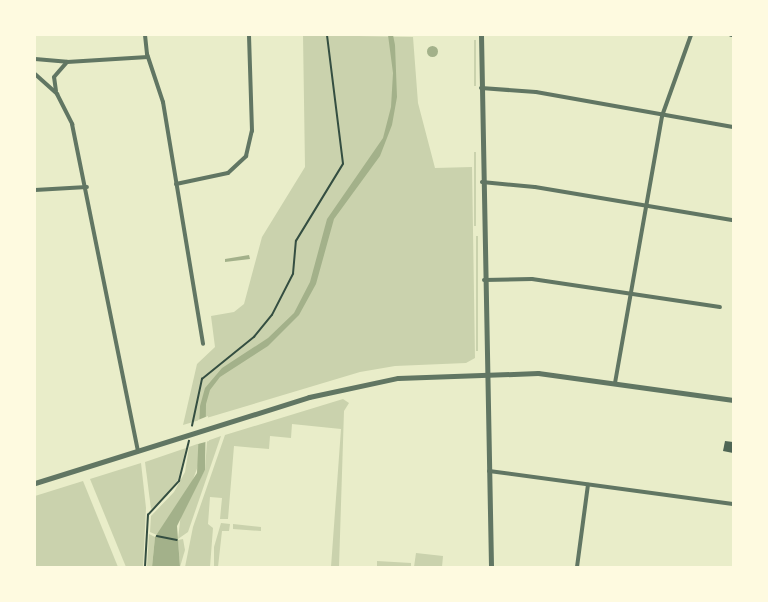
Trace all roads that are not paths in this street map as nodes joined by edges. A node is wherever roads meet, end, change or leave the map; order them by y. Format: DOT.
graph roads {
  1 [pos="145,35"];
  2 [pos="249,35"];
  3 [pos="481,35"];
  4 [pos="691,35"];
  5 [pos="148,57"];
  6 [pos="35,59"];
  7 [pos="67,62"];
  8 [pos="35,74"];
  9 [pos="481,88"];
  10 [pos="57,94"];
  11 [pos="662,116"];
  12 [pos="733,127"];
  13 [pos="482,182"];
  14 [pos="176,184"];
  15 [pos="87,187"];
  16 [pos="35,190"];
  17 [pos="645,207"];
  18 [pos="733,220"];
  19 [pos="484,280"];
  20 [pos="630,294"];
  21 [pos="720,307"];
  22 [pos="203,344"];
  23 [pos="486,373"];
  24 [pos="615,383"];
  25 [pos="733,400"];
  26 [pos="138,451"];
  27 [pos="489,471"];
  28 [pos="35,483"];
  29 [pos="588,485"];
  30 [pos="733,504"];
  31 [pos="491,567"];
  32 [pos="577,567"];
  1 -- 5 [label="street"];
  2 -- 14 [label="street"];
  3 -- 9 [label="street"];
  4 -- 11 [label="street"];
  5 -- 7 [label="street"];
  5 -- 14 [label="street"];
  6 -- 7 [label="street"];
  7 -- 10 [label="street"];
  8 -- 10 [label="street"];
  9 -- 11 [label="street"];
  9 -- 13 [label="street"];
  10 -- 15 [label="street"];
  11 -- 12 [label="street"];
  11 -- 17 [label="street"];
  13 -- 17 [label="street"];
  13 -- 19 [label="street"];
  14 -- 22 [label="street"];
  15 -- 16 [label="street"];
  15 -- 26 [label="street"];
  17 -- 18 [label="street"];
  17 -- 20 [label="street"];
  19 -- 20 [label="street"];
  19 -- 23 [label="street"];
  20 -- 21 [label="street"];
  20 -- 24 [label="street"];
  23 -- 24 [label="street"];
  23 -- 26 [label="street"];
  23 -- 27 [label="street"];
  24 -- 25 [label="street"];
  26 -- 28 [label="street"];
  27 -- 29 [label="street"];
  27 -- 31 [label="street"];
  29 -- 30 [label="street"];
  29 -- 32 [label="street"];
}
